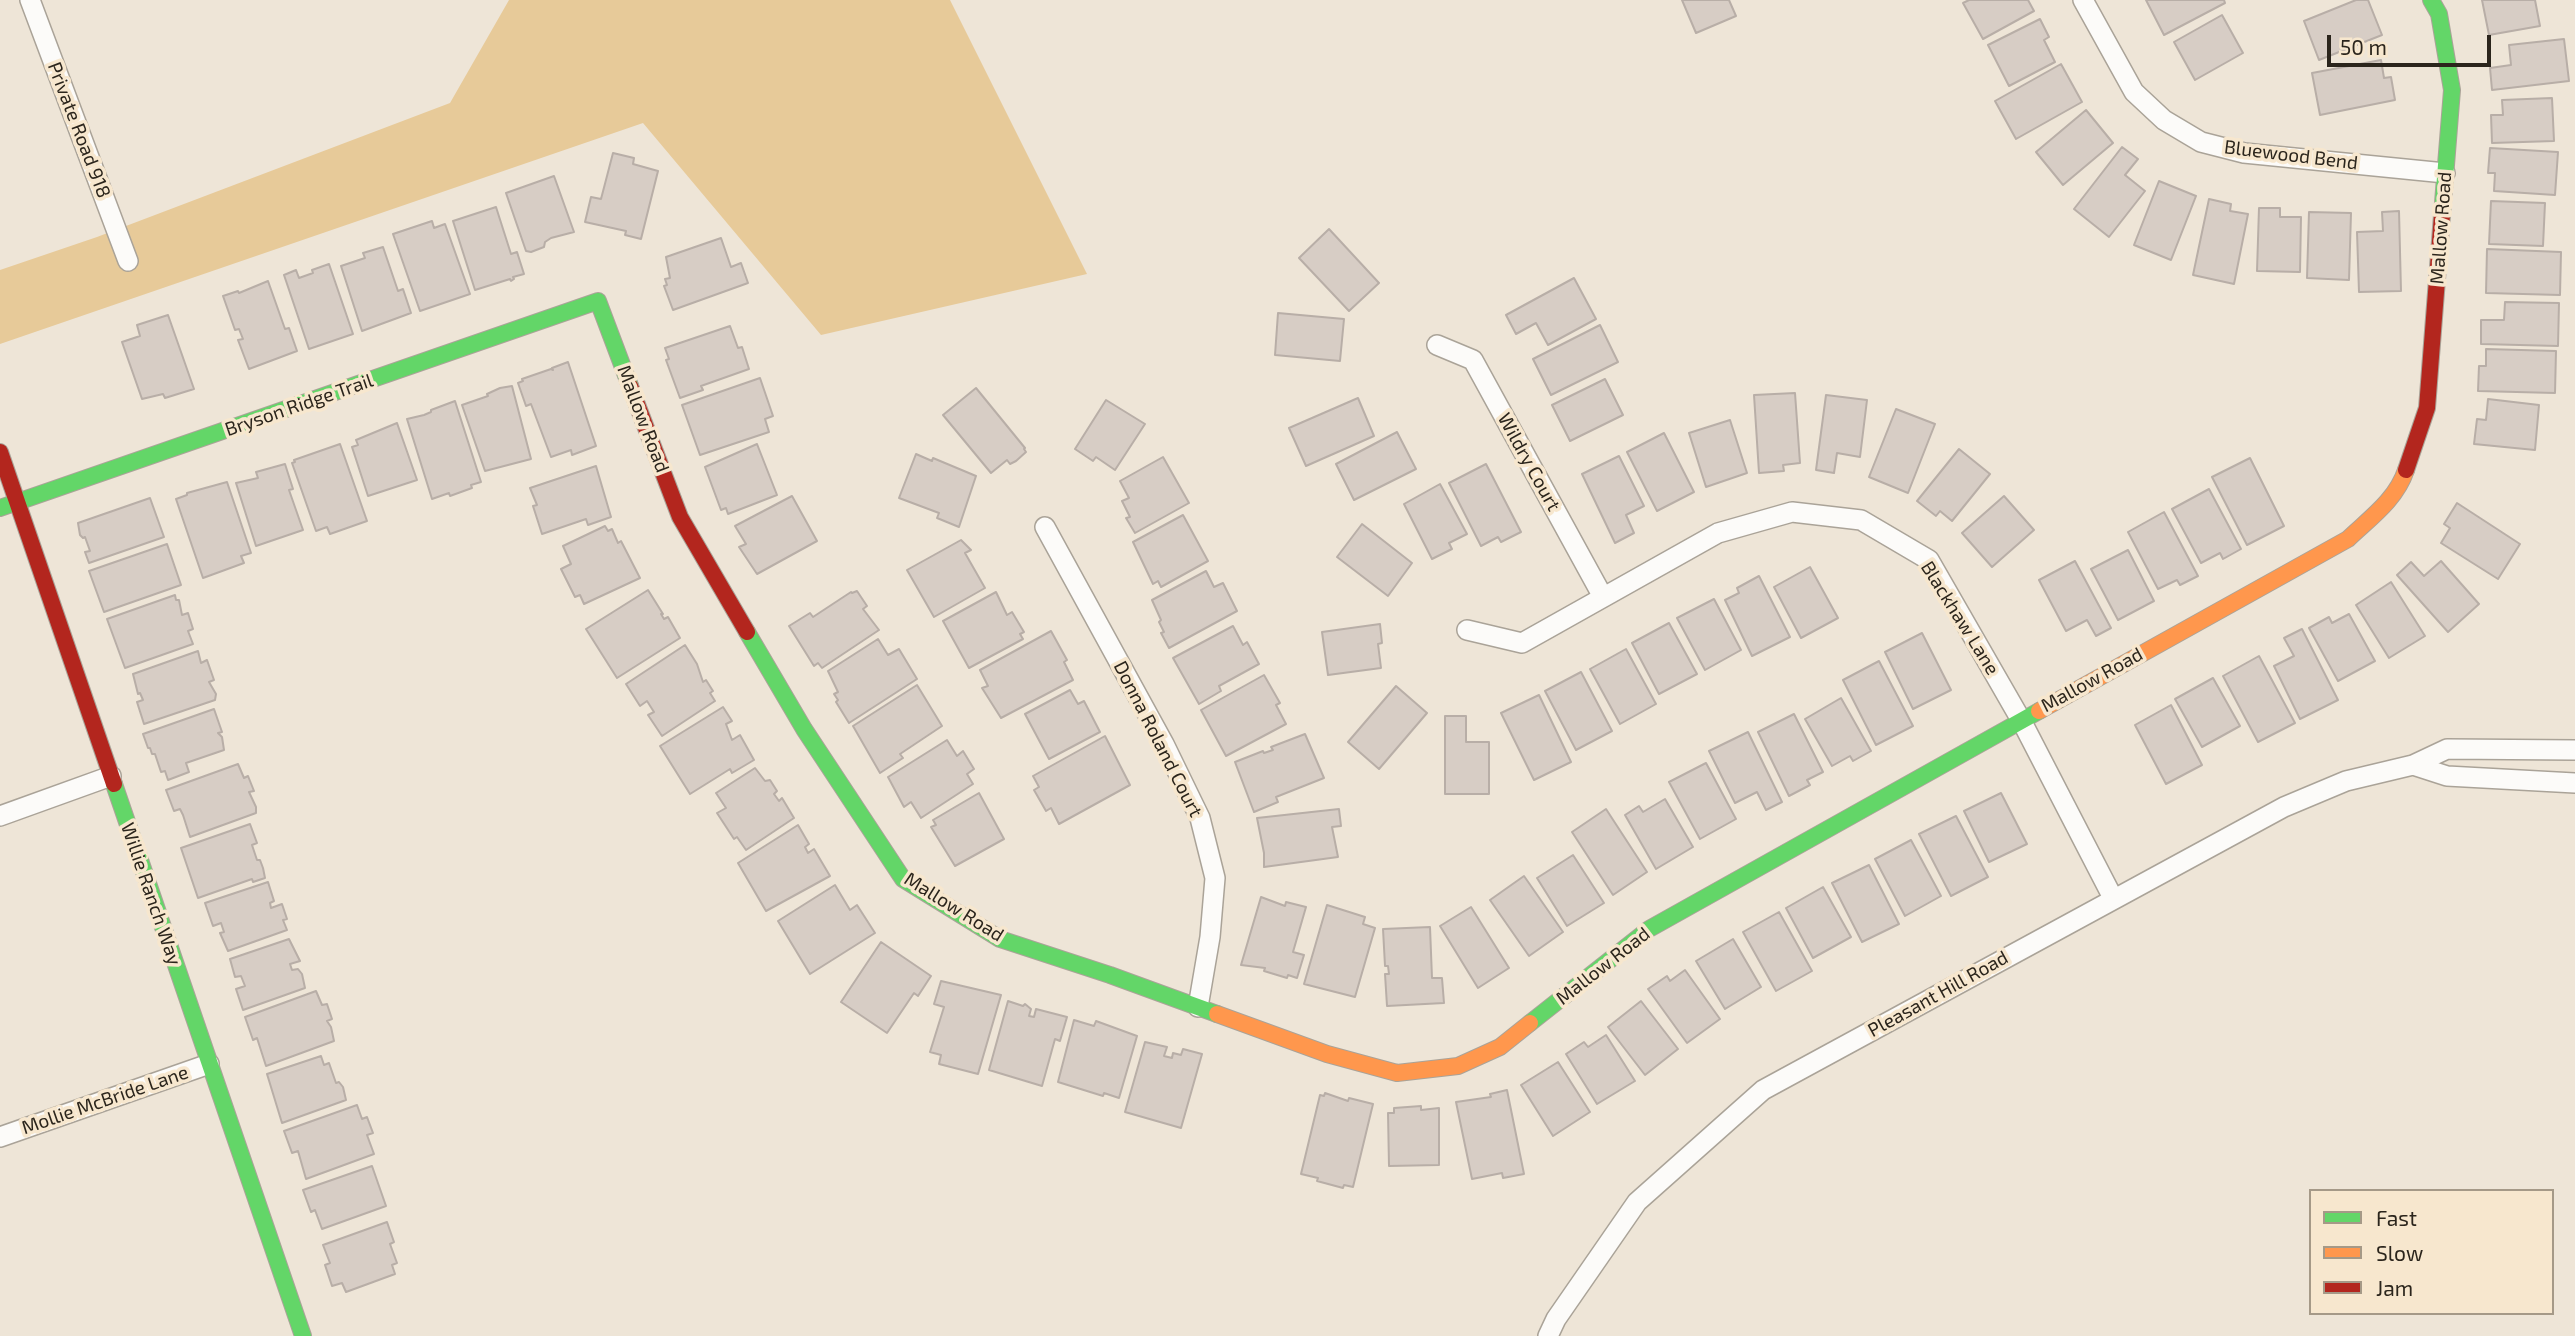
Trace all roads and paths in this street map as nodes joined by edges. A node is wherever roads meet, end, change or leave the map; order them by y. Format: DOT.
graph roads {
  1 [pos="30,0"];
  2 [pos="2082,0"];
  3 [pos="2431,0"];
  4 [pos="2445,173"];
  5 [pos="128,261"];
  6 [pos="598,301"];
  7 [pos="1437,345"];
  8 [pos="0,452"];
  9 [pos="17,502"];
  10 [pos="0,508"];
  11 [pos="1045,527"];
  12 [pos="1603,597"];
  13 [pos="1467,630"];
  14 [pos="2021,720"];
  15 [pos="2575,750"];
  16 [pos="2413,765"];
  17 [pos="111,776"];
  18 [pos="2575,783"];
  19 [pos="0,816"];
  20 [pos="2113,898"];
  21 [pos="1198,1007"];
  22 [pos="209,1063"];
  23 [pos="0,1137"];
  24 [pos="303,1336"];
  25 [pos="1548,1336"];
  1 -- 5 [label="street, Private Road 918"];
  2 -- 4 [label="street, Bluewood Bend"];
  3 -- 4 [label="street, Mallow Road"];
  4 -- 14 [label="street, Mallow Road"];
  6 -- 9 [label="street, Bryson Ridge Trail"];
  6 -- 21 [label="street, Mallow Road"];
  7 -- 12 [label="street, Wildry Court"];
  8 -- 9 [label="street, Willie Ranch Way"];
  9 -- 10 [label="street, Bryson Ridge Trail"];
  9 -- 17 [label="street, Willie Ranch Way"];
  11 -- 21 [label="street, Donna Roland Court"];
  12 -- 13 [label="street, Blackhaw Lane"];
  12 -- 14 [label="street, Blackhaw Lane"];
  14 -- 20 [label="street, Blackhaw Lane"];
  14 -- 21 [label="street, Mallow Road"];
  15 -- 16 [label="street, Pleasant Hill Road"];
  16 -- 18 [label="street"];
  16 -- 20 [label="street, Pleasant Hill Road"];
  17 -- 19 [label="street"];
  17 -- 22 [label="street, Willie Ranch Way"];
  20 -- 25 [label="street, Pleasant Hill Road"];
  22 -- 23 [label="street, Mollie McBride Lane"];
  22 -- 24 [label="street, Willie Ranch Way"];
}
